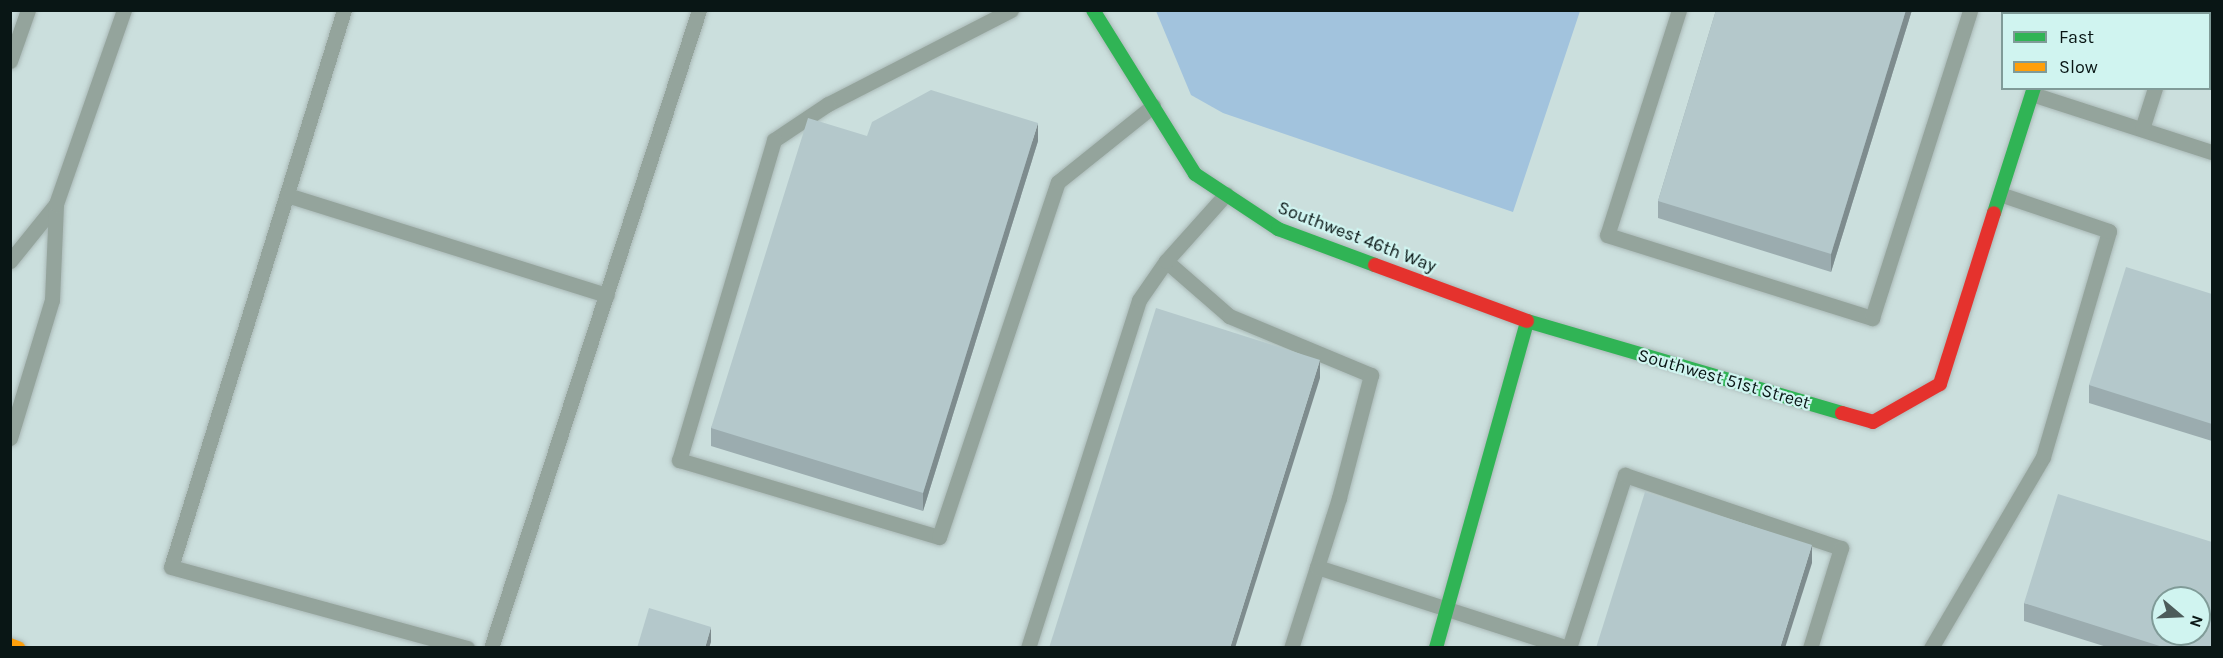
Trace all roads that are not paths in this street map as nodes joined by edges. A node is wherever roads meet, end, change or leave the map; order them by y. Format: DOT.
graph roads {
  1 [pos="27,10"];
  2 [pos="124,10"];
  3 [pos="344,10"];
  4 [pos="699,10"];
  5 [pos="1011,10"];
  6 [pos="1093,10"];
  7 [pos="1679,10"];
  8 [pos="1970,10"];
  9 [pos="10,61"];
  10 [pos="2154,90"];
  11 [pos="2033,91"];
  12 [pos="1153,106"];
  13 [pos="2142,129"];
  14 [pos="2212,152"];
  15 [pos="1226,194"];
  16 [pos="2000,194"];
  17 [pos="287,195"];
  18 [pos="56,204"];
  19 [pos="10,261"];
  20 [pos="1166,261"];
  21 [pos="607,295"];
  22 [pos="1527,321"];
  23 [pos="10,438"];
  24 [pos="1317,567"];
  25 [pos="1447,609"];
  26 [pos="10,645"];
  27 [pos="18,648"];
  28 [pos="467,648"];
  29 [pos="491,648"];
  30 [pos="1028,648"];
  31 [pos="1292,648"];
  32 [pos="1436,648"];
  33 [pos="1568,648"];
  34 [pos="1810,648"];
  35 [pos="1931,648"];
  1 -- 9 [label="lane"];
  2 -- 18 [label="lane"];
  3 -- 17 [label="lane"];
  4 -- 21 [label="lane"];
  5 -- 12 [label="lane"];
  6 -- 12 [label="street, Southwest 46th Way"];
  7 -- 8 [label="lane"];
  10 -- 13 [label="lane"];
  11 -- 13 [label="lane"];
  11 -- 16 [label="street, Southwest 51st Street"];
  12 -- 15 [label="street, Southwest 46th Way"];
  13 -- 14 [label="lane"];
  15 -- 20 [label="lane"];
  15 -- 22 [label="street, Southwest 46th Way"];
  16 -- 22 [label="street, Southwest 51st Street"];
  16 -- 35 [label="lane"];
  17 -- 21 [label="lane"];
  17 -- 28 [label="lane"];
  18 -- 19 [label="lane"];
  18 -- 23 [label="lane"];
  20 -- 24 [label="lane"];
  20 -- 30 [label="lane"];
  21 -- 29 [label="lane"];
  22 -- 25 [label="street"];
  24 -- 25 [label="lane"];
  24 -- 31 [label="lane"];
  25 -- 32 [label="street"];
  25 -- 33 [label="lane"];
  26 -- 27 [label="street"];
  33 -- 34 [label="lane"];
}
